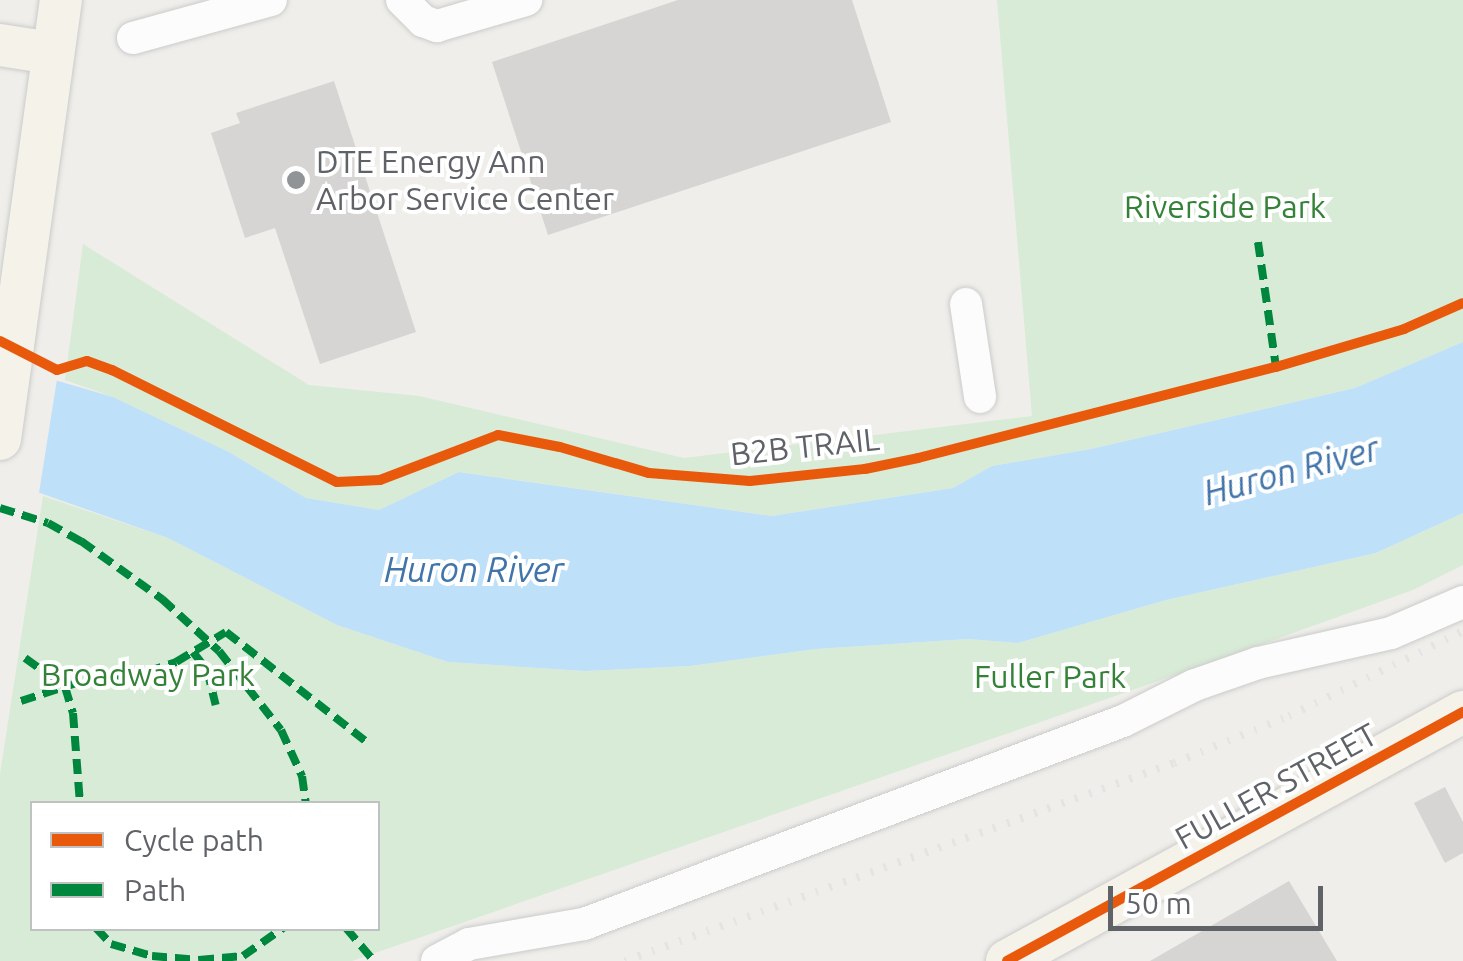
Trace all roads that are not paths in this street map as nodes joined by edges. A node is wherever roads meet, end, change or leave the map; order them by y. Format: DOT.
graph roads {
  1 [pos="61,0"];
  2 [pos="271,0"];
  3 [pos="402,0"];
  4 [pos="526,0"];
  5 [pos="134,38"];
  6 [pos="0,45"];
  7 [pos="51,53"];
  8 [pos="966,304"];
  9 [pos="980,397"];
  10 [pos="0,439"];
  11 [pos="1463,602"];
  12 [pos="1463,712"];
  13 [pos="437,961"];
  14 [pos="1007,961"];
  1 -- 7 [label="main road"];
  2 -- 5 [label="street"];
  3 -- 4 [label="street"];
  6 -- 7 [label="main road"];
  7 -- 10 [label="main road"];
  8 -- 9 [label="street"];
  11 -- 13 [label="street"];
  12 -- 14 [label="main road, FULLER STREET"];
}
